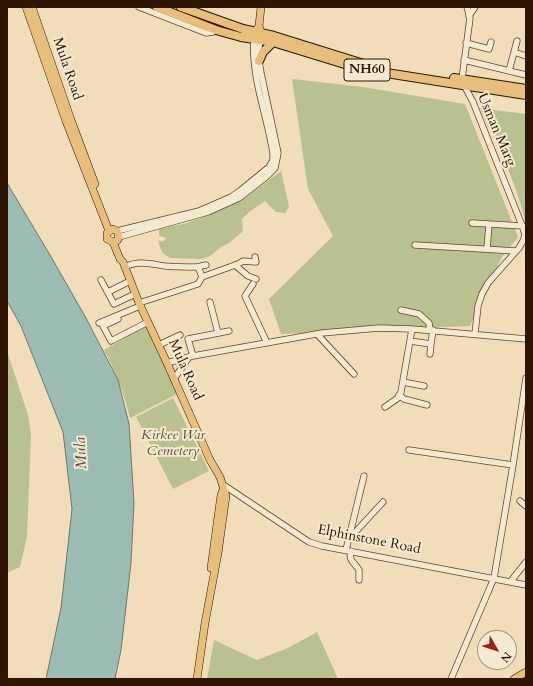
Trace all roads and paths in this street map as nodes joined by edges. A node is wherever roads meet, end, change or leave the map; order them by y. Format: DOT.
graph roads {
  1 [pos="26,7"];
  2 [pos="32,7"];
  3 [pos="139,7"];
  4 [pos="157,7"];
  5 [pos="183,7"];
  6 [pos="261,7"];
  7 [pos="467,7"];
  8 [pos="475,7"];
  9 [pos="469,16"];
  10 [pos="216,30"];
  11 [pos="258,34"];
  12 [pos="516,41"];
  13 [pos="272,42"];
  14 [pos="491,42"];
  15 [pos="466,43"];
  16 [pos="514,52"];
  17 [pos="526,56"];
  18 [pos="464,60"];
  19 [pos="259,61"];
  20 [pos="509,71"];
  21 [pos="526,75"];
  22 [pos="463,82"];
  23 [pos="526,89"];
  24 [pos="526,95"];
  25 [pos="472,223"];
  26 [pos="489,224"];
  27 [pos="523,226"];
  28 [pos="114,235"];
  29 [pos="416,245"];
  30 [pos="487,249"];
  31 [pos="516,251"];
  32 [pos="255,257"];
  33 [pos="124,264"];
  34 [pos="206,265"];
  35 [pos="235,265"];
  36 [pos="197,267"];
  37 [pos="202,277"];
  38 [pos="101,280"];
  39 [pos="130,281"];
  40 [pos="108,292"];
  41 [pos="135,294"];
  42 [pos="210,302"];
  43 [pos="140,304"];
  44 [pos="401,310"];
  45 [pos="118,319"];
  46 [pos="148,322"];
  47 [pos="99,323"];
  48 [pos="412,329"];
  49 [pos="431,330"];
  50 [pos="229,331"];
  51 [pos="218,333"];
  52 [pos="317,334"];
  53 [pos="475,334"];
  54 [pos="180,335"];
  55 [pos="526,338"];
  56 [pos="410,340"];
  57 [pos="267,343"];
  58 [pos="431,344"];
  59 [pos="159,345"];
  60 [pos="430,354"];
  61 [pos="191,356"];
  62 [pos="167,363"];
  63 [pos="354,374"];
  64 [pos="526,378"];
  65 [pos="174,379"];
  66 [pos="403,382"];
  67 [pos="424,386"];
  68 [pos="399,396"];
  69 [pos="427,405"];
  70 [pos="385,407"];
  71 [pos="409,450"];
  72 [pos="513,465"];
  73 [pos="364,476"];
  74 [pos="222,487"];
  75 [pos="383,502"];
  76 [pos="520,502"];
  77 [pos="526,506"];
  78 [pos="349,539"];
  79 [pos="348,551"];
  80 [pos="526,562"];
  81 [pos="212,574"];
  82 [pos="494,578"];
  83 [pos="359,580"];
  84 [pos="511,582"];
  85 [pos="526,584"];
  86 [pos="526,672"];
  87 [pos="526,677"];
  88 [pos="192,679"];
  89 [pos="197,679"];
  90 [pos="451,679"];
  91 [pos="514,679"];
  92 [pos="523,679"];
  1 -- 28 [label="main road"];
  2 -- 28 [label="main road, Mula Road"];
  3 -- 10 [label="street"];
  4 -- 10 [label="highway, NH60"];
  5 -- 11 [label="highway, NH60"];
  6 -- 11 [label="main road"];
  7 -- 9 [label="street"];
  8 -- 9 [label="street"];
  9 -- 15 [label="street"];
  10 -- 11 [label="highway, NH60"];
  11 -- 13 [label="highway, NH60"];
  11 -- 19 [label="street"];
  11 -- 22 [label="highway, NH60"];
  11 -- 28 [label="street"];
  12 -- 16 [label="street"];
  13 -- 19 [label="highway"];
  13 -- 22 [label="highway, NH60"];
  14 -- 15 [label="street"];
  15 -- 18 [label="street"];
  16 -- 17 [label="street"];
  16 -- 20 [label="street"];
  18 -- 20 [label="street"];
  18 -- 22 [label="street"];
  19 -- 28 [label="street"];
  20 -- 21 [label="street"];
  22 -- 23 [label="highway, NH60"];
  22 -- 24 [label="highway, NH60"];
  22 -- 27 [label="street, Usman Marg"];
  25 -- 26 [label="street"];
  26 -- 27 [label="street"];
  26 -- 30 [label="street"];
  27 -- 31 [label="street, Usman Marg"];
  28 -- 33 [label="main road, Mula Road"];
  29 -- 30 [label="street"];
  30 -- 31 [label="street"];
  31 -- 53 [label="street, Usman Marg"];
  32 -- 35 [label="street"];
  33 -- 36 [label="street"];
  33 -- 39 [label="main road, Mula Road"];
  34 -- 36 [label="street"];
  35 -- 37 [label="street"];
  35 -- 57 [label="street"];
  36 -- 37 [label="street"];
  37 -- 43 [label="street"];
  38 -- 40 [label="street"];
  39 -- 40 [label="street"];
  39 -- 41 [label="main road, Mula Road"];
  40 -- 41 [label="street"];
  41 -- 43 [label="main road, Mula Road"];
  42 -- 51 [label="street"];
  43 -- 46 [label="main road, Mula Road"];
  43 -- 47 [label="street"];
  44 -- 49 [label="street"];
  45 -- 46 [label="street"];
  46 -- 59 [label="main road, Mula Road"];
  48 -- 49 [label="street"];
  48 -- 52 [label="street"];
  48 -- 56 [label="street"];
  49 -- 53 [label="street"];
  49 -- 58 [label="street"];
  50 -- 51 [label="street"];
  51 -- 61 [label="street"];
  52 -- 57 [label="street"];
  52 -- 63 [label="street"];
  53 -- 55 [label="street"];
  54 -- 59 [label="street"];
  56 -- 58 [label="street"];
  56 -- 66 [label="street"];
  57 -- 61 [label="street"];
  58 -- 60 [label="street"];
  59 -- 62 [label="main road, Mula Road"];
  61 -- 62 [label="street"];
  61 -- 65 [label="street"];
  62 -- 65 [label="main road, Mula Road"];
  64 -- 72 [label="street"];
  65 -- 74 [label="main road, Mula Road"];
  66 -- 67 [label="street"];
  66 -- 68 [label="street"];
  68 -- 69 [label="street"];
  68 -- 70 [label="street"];
  71 -- 72 [label="street"];
  72 -- 82 [label="street"];
  73 -- 78 [label="street"];
  74 -- 79 [label="street, Elphinstone Road"];
  74 -- 81 [label="main road"];
  75 -- 78 [label="street"];
  76 -- 77 [label="street"];
  78 -- 79 [label="street"];
  79 -- 82 [label="street, Elphinstone Road"];
  79 -- 83 [label="street"];
  80 -- 84 [label="street"];
  81 -- 88 [label="main road"];
  81 -- 89 [label="main road"];
  82 -- 84 [label="street, Elphinstone Road"];
  82 -- 90 [label="street"];
  84 -- 85 [label="street, Elphinstone Road"];
  86 -- 91 [label="main road"];
  87 -- 92 [label="main road"];
}
